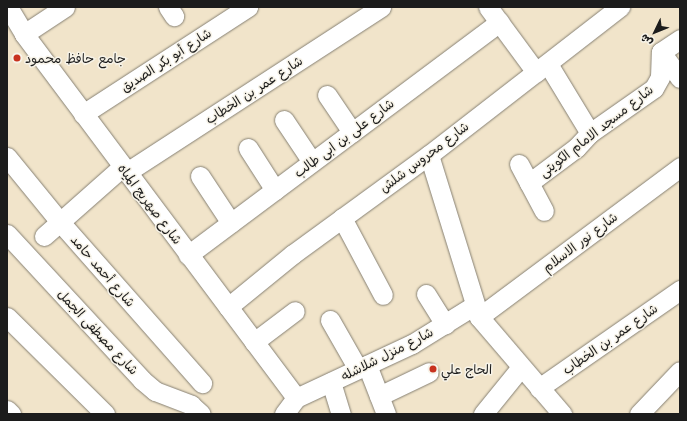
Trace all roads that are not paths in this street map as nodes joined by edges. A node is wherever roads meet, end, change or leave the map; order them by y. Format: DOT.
graph roads {
  1 [pos="8,7"];
  2 [pos="65,7"];
  3 [pos="248,7"];
  4 [pos="381,7"];
  5 [pos="620,7"];
  6 [pos="498,13"];
  7 [pos="24,34"];
  8 [pos="680,39"];
  9 [pos="661,52"];
  10 [pos="542,68"];
  11 [pos="680,78"];
  12 [pos="327,95"];
  13 [pos="83,114"];
  14 [pos="284,120"];
  15 [pos="352,132"];
  16 [pos="590,133"];
  17 [pos="248,148"];
  18 [pos="429,155"];
  19 [pos="7,157"];
  20 [pos="312,162"];
  21 [pos="520,164"];
  22 [pos="680,167"];
  23 [pos="124,169"];
  24 [pos="200,176"];
  25 [pos="529,183"];
  26 [pos="275,190"];
  27 [pos="544,211"];
  28 [pos="342,218"];
  29 [pos="60,222"];
  30 [pos="231,223"];
  31 [pos="7,234"];
  32 [pos="44,236"];
  33 [pos="188,255"];
  34 [pos="680,290"];
  35 [pos="426,294"];
  36 [pos="383,295"];
  37 [pos="228,307"];
  38 [pos="295,311"];
  39 [pos="477,311"];
  40 [pos="7,317"];
  41 [pos="330,320"];
  42 [pos="445,324"];
  43 [pos="254,342"];
  44 [pos="363,367"];
  45 [pos="521,367"];
  46 [pos="680,371"];
  47 [pos="429,372"];
  48 [pos="330,382"];
  49 [pos="202,383"];
  50 [pos="539,388"];
  51 [pos="379,396"];
  52 [pos="296,398"];
  53 [pos="7,410"];
  54 [pos="552,410"];
  55 [pos="11,414"];
  56 [pos="105,414"];
  57 [pos="201,414"];
  58 [pos="284,414"];
  59 [pos="341,414"];
  60 [pos="386,414"];
  61 [pos="483,414"];
  62 [pos="639,414"];
  1 -- 7 [label="street, شارع صهريج المياه"];
  2 -- 7 [label="street"];
  3 -- 13 [label="street, شارع أبو بكر الصديق"];
  4 -- 23 [label="street, شارع عمر بن الخطاب"];
  5 -- 10 [label="street, شارع محروس شلش"];
  6 -- 10 [label="street"];
  6 -- 15 [label="street, شارع على بن ابى طالب"];
  7 -- 13 [label="street, شارع صهريج المياه"];
  8 -- 9 [label="street"];
  9 -- 11 [label="street"];
  9 -- 16 [label="street, شارع مسجد الامام الكويتى"];
  10 -- 16 [label="street"];
  10 -- 18 [label="street, شارع محروس شلش"];
  12 -- 15 [label="street"];
  13 -- 23 [label="street, شارع صهريج المياه"];
  14 -- 20 [label="street"];
  15 -- 20 [label="street, شارع على بن ابى طالب"];
  16 -- 25 [label="street, شارع مسجد الامام الكويتى"];
  17 -- 26 [label="street"];
  18 -- 28 [label="street, شارع محروس شلش"];
  18 -- 39 [label="street"];
  19 -- 29 [label="street, شارع أحمد حامد"];
  20 -- 26 [label="street, شارع على بن ابى طالب"];
  21 -- 25 [label="street"];
  22 -- 39 [label="street, شارع نور الاسلام"];
  23 -- 29 [label="street, شارع عمر بن الخطاب"];
  23 -- 33 [label="street, شارع صهريج المياه"];
  24 -- 30 [label="street"];
  25 -- 27 [label="street"];
  26 -- 30 [label="street, شارع على بن ابى طالب"];
  28 -- 36 [label="street"];
  28 -- 37 [label="street, شارع محروس شلش"];
  29 -- 32 [label="street, شارع عمر بن الخطاب"];
  29 -- 49 [label="street, شارع أحمد حامد"];
  30 -- 33 [label="street, شارع على بن ابى طالب"];
  31 -- 57 [label="street, شارع مصطفى الجمل"];
  33 -- 37 [label="street, شارع صهريج المياه"];
  34 -- 50 [label="street, شارع عمر بن الخطاب"];
  35 -- 42 [label="street"];
  37 -- 43 [label="street, شارع صهريج المياه"];
  38 -- 43 [label="street"];
  39 -- 42 [label="street, شارع منزل شلاشله"];
  39 -- 45 [label="street"];
  40 -- 56 [label="street"];
  41 -- 44 [label="street"];
  42 -- 44 [label="street, شارع منزل شلاشله"];
  43 -- 52 [label="street, شارع صهريج المياه"];
  44 -- 48 [label="street, شارع منزل شلاشله"];
  44 -- 51 [label="street"];
  45 -- 50 [label="street"];
  45 -- 61 [label="street"];
  46 -- 62 [label="street"];
  47 -- 51 [label="street"];
  48 -- 52 [label="street, شارع منزل شلاشله"];
  48 -- 59 [label="street"];
  50 -- 54 [label="street"];
  51 -- 60 [label="street"];
  52 -- 58 [label="street"];
  53 -- 55 [label="street"];
}
